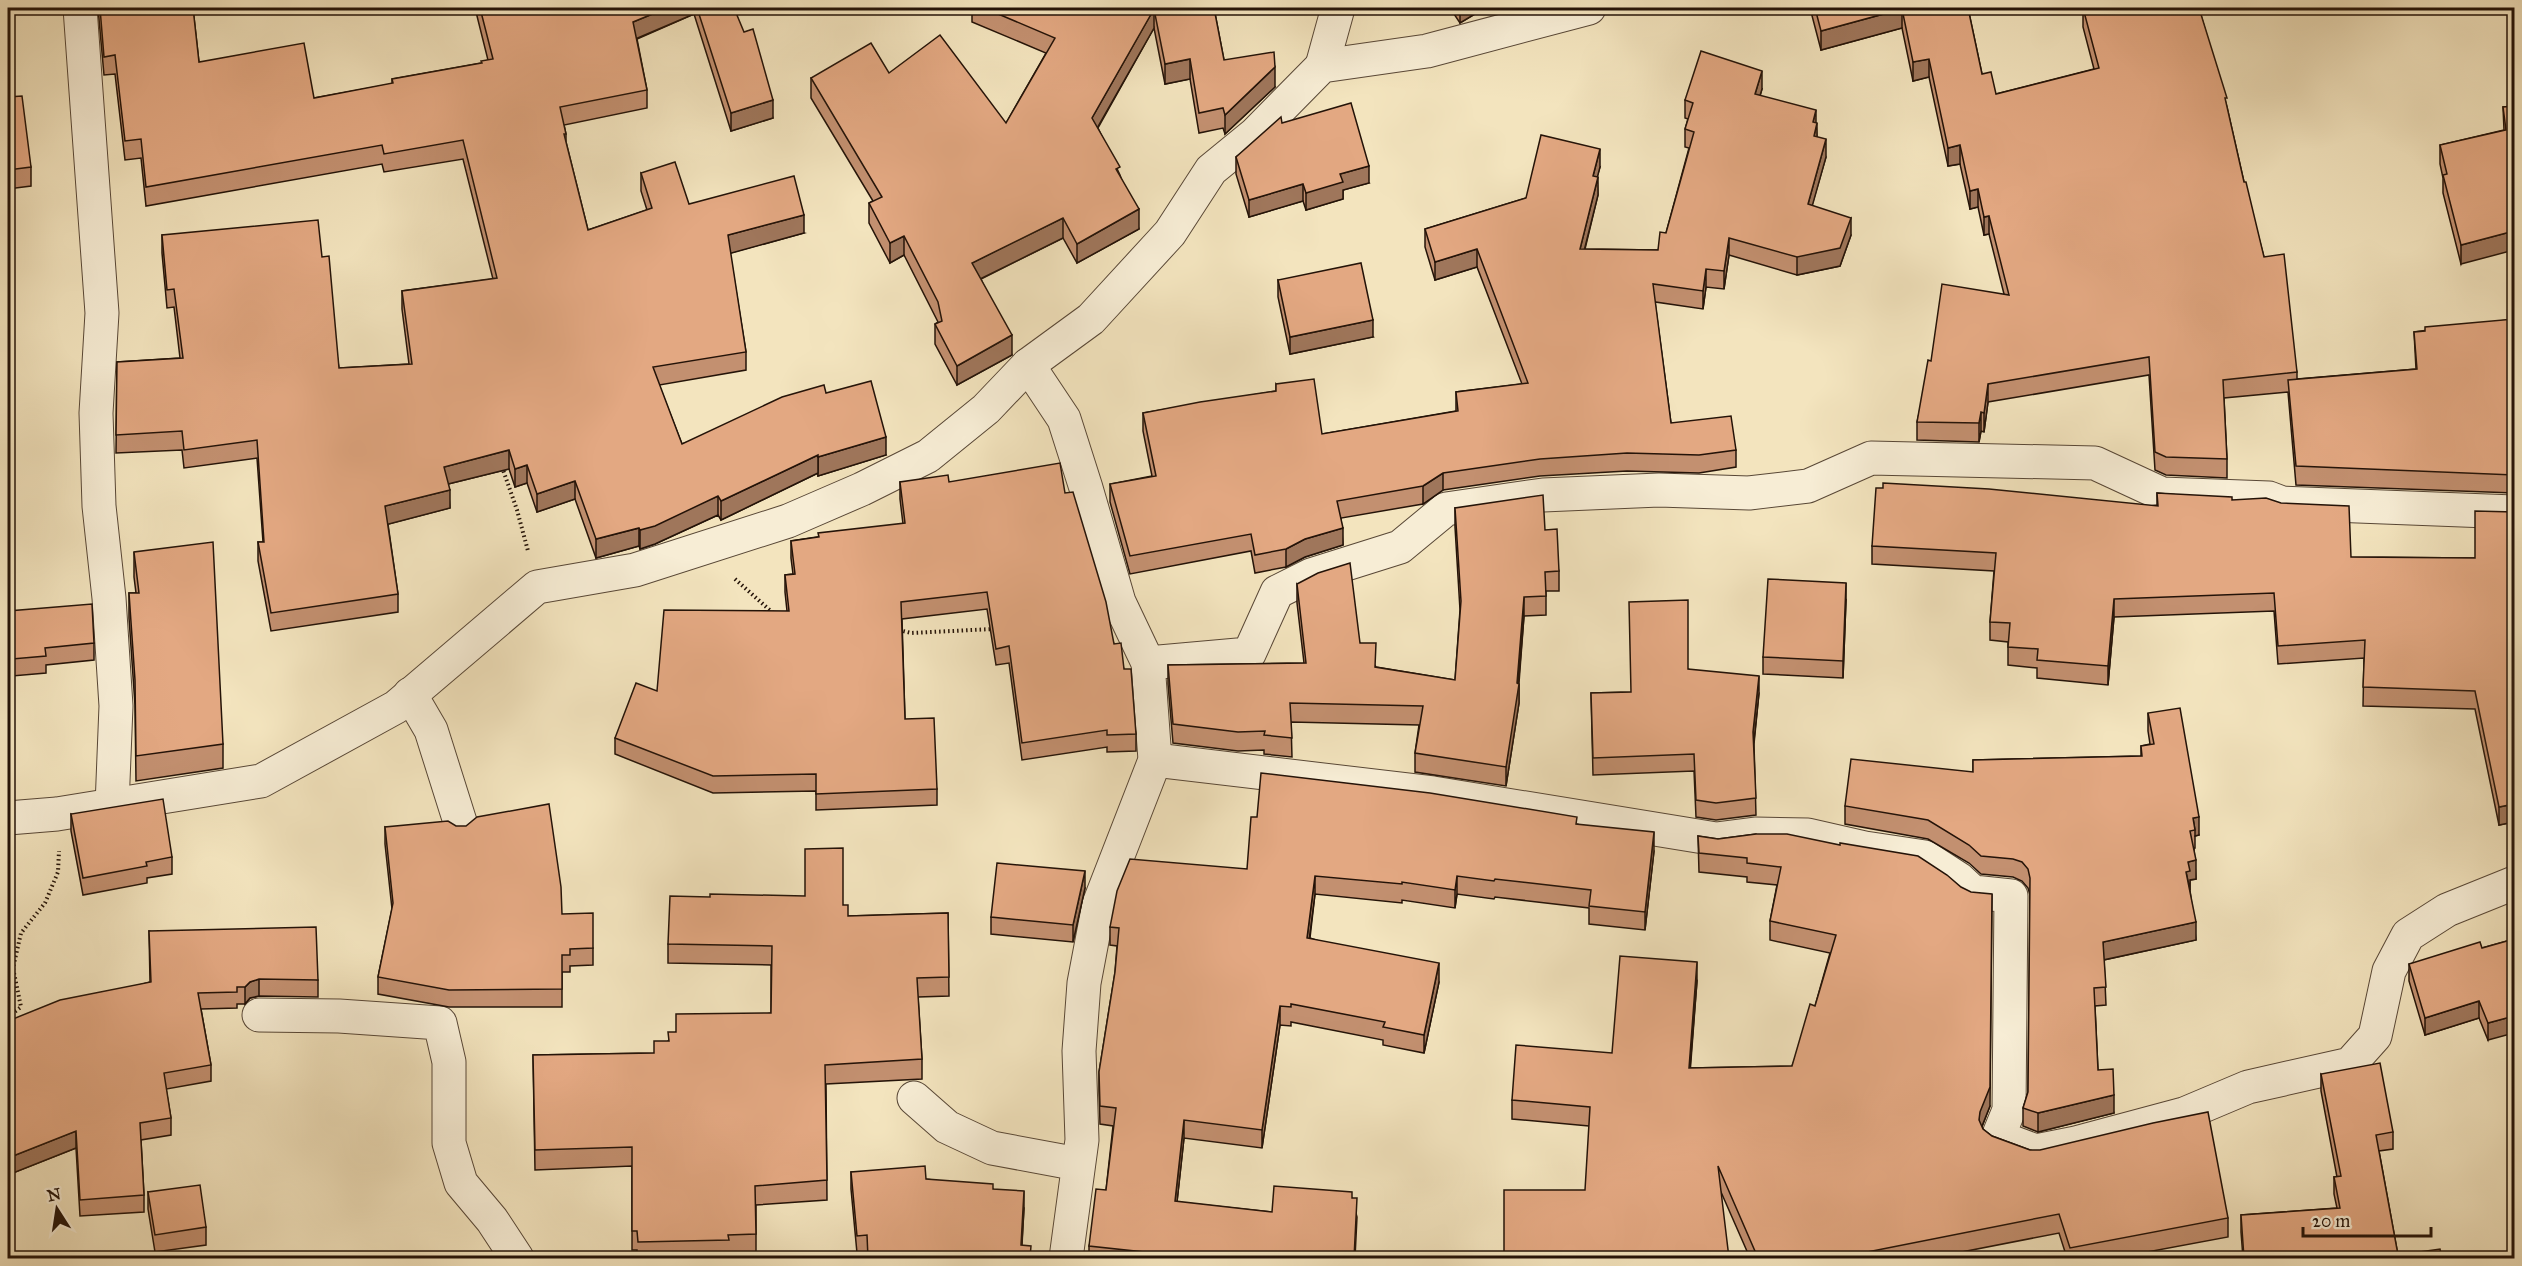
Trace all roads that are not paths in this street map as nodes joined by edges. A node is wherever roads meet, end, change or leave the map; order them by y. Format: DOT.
graph roads {
  1 [pos="80,8"];
  2 [pos="1338,8"];
  3 [pos="1589,8"];
  4 [pos="1322,66"];
  5 [pos="1028,365"];
  6 [pos="2514,512"];
  7 [pos="1148,663"];
  8 [pos="411,694"];
  9 [pos="1155,760"];
  10 [pos="112,806"];
  11 [pos="8,818"];
  12 [pos="461,825"];
  13 [pos="2514,883"];
  14 [pos="259,1015"];
  15 [pos="914,1098"];
  16 [pos="1078,1164"];
  17 [pos="517,1258"];
  18 [pos="1066,1258"];
  1 -- 10 [label="street"];
  2 -- 4 [label="street"];
  3 -- 4 [label="street"];
  4 -- 5 [label="street"];
  5 -- 7 [label="street"];
  5 -- 8 [label="street"];
  6 -- 7 [label="street"];
  7 -- 9 [label="street"];
  8 -- 10 [label="street"];
  8 -- 12 [label="street"];
  9 -- 13 [label="street"];
  9 -- 16 [label="street"];
  10 -- 11 [label="street"];
  14 -- 17 [label="street"];
  15 -- 16 [label="street"];
  16 -- 18 [label="street"];
}
